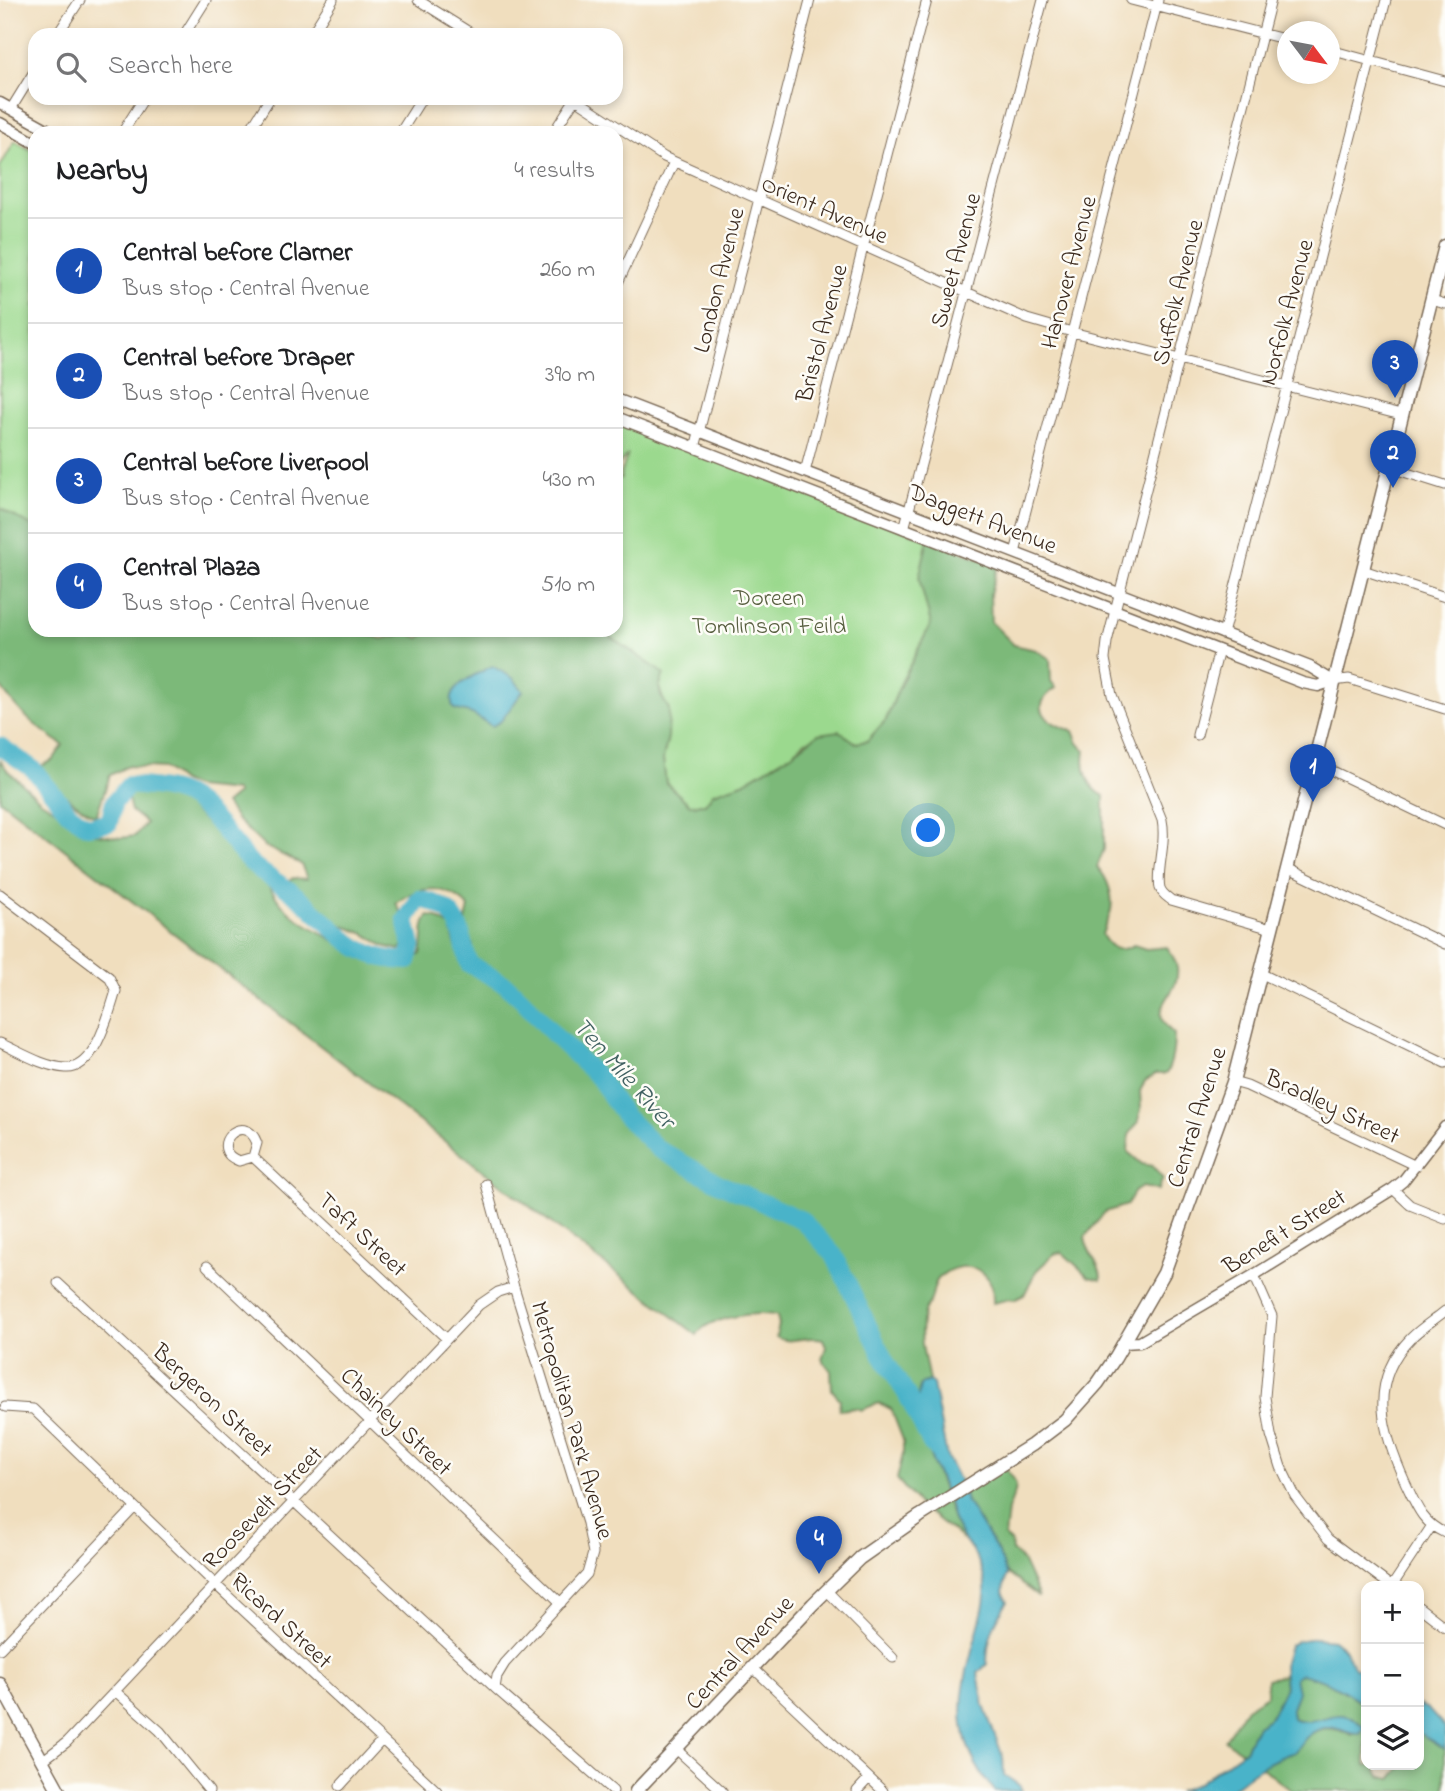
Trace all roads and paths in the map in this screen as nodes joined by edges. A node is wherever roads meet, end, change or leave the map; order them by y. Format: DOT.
graph roads {
  1 [pos="80,0"];
  2 [pos="206,0"];
  3 [pos="333,0"];
  4 [pos="418,0"];
  5 [pos="810,0"];
  6 [pos="927,0"];
  7 [pos="1043,0"];
  8 [pos="1131,0"];
  9 [pos="1271,0"];
  10 [pos="1386,0"];
  11 [pos="1157,3"];
  12 [pos="62,28"];
  13 [pos="188,28"];
  14 [pos="315,28"];
  15 [pos="460,28"];
  16 [pos="1262,34"];
  17 [pos="1277,38"];
  18 [pos="1340,52"];
  19 [pos="1371,59"];
  20 [pos="28,78"];
  21 [pos="1445,81"];
  22 [pos="140,105"];
  23 [pos="266,105"];
  24 [pos="418,105"];
  25 [pos="570,105"];
  26 [pos="585,105"];
  27 [pos="5,106"];
  28 [pos="0,123"];
  29 [pos="41,126"];
  30 [pos="126,126"];
  31 [pos="252,126"];
  32 [pos="404,126"];
  33 [pos="557,126"];
  34 [pos="618,126"];
  35 [pos="623,129"];
  36 [pos="28,139"];
  37 [pos="674,162"];
  38 [pos="758,200"];
  39 [pos="1445,246"];
  40 [pos="864,247"];
  41 [pos="623,272"];
  42 [pos="967,293"];
  43 [pos="1432,300"];
  44 [pos="1445,304"];
  45 [pos="1072,332"];
  46 [pos="1179,358"];
  47 [pos="1287,385"];
  48 [pos="623,402"];
  49 [pos="1401,415"];
  50 [pos="623,420"];
  51 [pos="699,430"];
  52 [pos="695,448"];
  53 [pos="1388,467"];
  54 [pos="805,472"];
  55 [pos="1445,485"];
  56 [pos="910,512"];
  57 [pos="904,529"];
  58 [pos="1015,553"];
  59 [pos="1363,570"];
  60 [pos="1119,593"];
  61 [pos="1445,597"];
  62 [pos="1115,610"];
  63 [pos="1223,634"];
  64 [pos="1219,650"];
  65 [pos="1334,681"];
  66 [pos="1445,709"];
  67 [pos="1197,734"];
  68 [pos="1314,762"];
  69 [pos="1445,825"];
  70 [pos="1287,868"];
  71 [pos="0,894"];
  72 [pos="1271,929"];
  73 [pos="1445,944"];
  74 [pos="1260,973"];
  75 [pos="0,1043"];
  76 [pos="1445,1063"];
  77 [pos="1233,1082"];
  78 [pos="1445,1127"];
  79 [pos="253,1157"];
  80 [pos="1416,1166"];
  81 [pos="486,1184"];
  82 [pos="1393,1189"];
  83 [pos="1445,1219"];
  84 [pos="207,1266"];
  85 [pos="1254,1275"];
  86 [pos="58,1283"];
  87 [pos="514,1287"];
  88 [pos="1445,1311"];
  89 [pos="447,1339"];
  90 [pos="1124,1343"];
  91 [pos="5,1406"];
  92 [pos="369,1421"];
  93 [pos="293,1502"];
  94 [pos="135,1507"];
  95 [pos="1431,1527"];
  96 [pos="1445,1533"];
  97 [pos="1385,1581"];
  98 [pos="1395,1581"];
  99 [pos="215,1584"];
  100 [pos="826,1590"];
  101 [pos="561,1603"];
  102 [pos="1424,1611"];
  103 [pos="1445,1626"];
  104 [pos="0,1649"];
  105 [pos="892,1658"];
  106 [pos="753,1668"];
  107 [pos="0,1684"];
  108 [pos="495,1688"];
  109 [pos="115,1691"];
  110 [pos="383,1740"];
  111 [pos="677,1749"];
  112 [pos="42,1761"];
  113 [pos="869,1778"];
  114 [pos="340,1786"];
  115 [pos="59,1791"];
  116 [pos="209,1791"];
  117 [pos="437,1791"];
  118 [pos="613,1791"];
  119 [pos="636,1791"];
  120 [pos="722,1791"];
  121 [pos="857,1791"];
  122 [pos="883,1791"];
  1 -- 12 [label="street"];
  2 -- 13 [label="street"];
  3 -- 14 [label="street"];
  4 -- 15 [label="street"];
  5 -- 38 [label="street, London Avenue"];
  6 -- 40 [label="street, Bristol Avenue"];
  7 -- 42 [label="street, Sweet Avenue"];
  8 -- 11 [label="street"];
  9 -- 16 [label="street, Suffolk Avenue"];
  10 -- 19 [label="street, Norfolk Avenue"];
  11 -- 16 [label="street"];
  11 -- 45 [label="street, Hanover Avenue"];
  16 -- 17 [label="street"];
  16 -- 46 [label="street, Suffolk Avenue"];
  18 -- 19 [label="street"];
  19 -- 21 [label="street"];
  19 -- 47 [label="street, Norfolk Avenue"];
  20 -- 27 [label="street"];
  22 -- 30 [label="street"];
  23 -- 31 [label="street"];
  24 -- 32 [label="street"];
  25 -- 33 [label="street"];
  26 -- 34 [label="street, Orient Avenue"];
  27 -- 29 [label="street"];
  28 -- 36 [label="street"];
  35 -- 37 [label="street, Orient Avenue"];
  37 -- 38 [label="street, Orient Avenue"];
  37 -- 41 [label="street"];
  38 -- 40 [label="street, Orient Avenue"];
  38 -- 51 [label="street, London Avenue"];
  39 -- 43 [label="main road, Central Avenue"];
  40 -- 42 [label="street, Orient Avenue"];
  40 -- 54 [label="street, Bristol Avenue"];
  42 -- 45 [label="street, Orient Avenue"];
  42 -- 56 [label="street, Sweet Avenue"];
  43 -- 44 [label="street"];
  43 -- 49 [label="main road, Central Avenue"];
  45 -- 46 [label="street, Orient Avenue"];
  45 -- 58 [label="street, Hanover Avenue"];
  46 -- 47 [label="street, Orient Avenue"];
  46 -- 60 [label="street, Suffolk Avenue"];
  47 -- 49 [label="street, Orient Avenue"];
  47 -- 63 [label="street, Norfolk Avenue"];
  48 -- 51 [label="street, Daggett Avenue"];
  49 -- 53 [label="main road, Central Avenue"];
  50 -- 52 [label="street, Daggett Avenue"];
  51 -- 52 [label="street, London Avenue"];
  51 -- 54 [label="street, Daggett Avenue"];
  52 -- 57 [label="street, Daggett Avenue"];
  53 -- 55 [label="street"];
  53 -- 59 [label="main road, Central Avenue"];
  54 -- 56 [label="street, Daggett Avenue"];
  56 -- 57 [label="street, Sweet Avenue"];
  56 -- 58 [label="street, Daggett Avenue"];
  57 -- 62 [label="street, Daggett Avenue"];
  58 -- 60 [label="street, Daggett Avenue"];
  59 -- 61 [label="street"];
  59 -- 65 [label="main road, Central Avenue"];
  60 -- 62 [label="street, Suffolk Avenue"];
  60 -- 63 [label="street, Daggett Avenue"];
  62 -- 64 [label="street, Daggett Avenue"];
  62 -- 72 [label="street, Suffolk Avenue"];
  63 -- 65 [label="street, Daggett Avenue"];
  64 -- 65 [label="street, Daggett Avenue"];
  64 -- 67 [label="street"];
  65 -- 66 [label="street, Daggett Avenue"];
  65 -- 68 [label="main road, Central Avenue"];
  68 -- 69 [label="street"];
  68 -- 70 [label="main road, Central Avenue"];
  70 -- 72 [label="main road, Central Avenue"];
  70 -- 73 [label="street"];
  71 -- 75 [label="street"];
  72 -- 74 [label="main road, Central Avenue"];
  74 -- 76 [label="street"];
  74 -- 77 [label="main road, Central Avenue"];
  77 -- 80 [label="street, Bradley Street"];
  77 -- 90 [label="main road, Central Avenue"];
  78 -- 80 [label="street, Benefit Street"];
  79 -- 89 [label="street, Taft Street"];
  80 -- 82 [label="street, Benefit Street"];
  81 -- 87 [label="street, Metropolitan Park Avenue"];
  82 -- 83 [label="street"];
  82 -- 85 [label="street, Benefit Street"];
  84 -- 92 [label="street, Chainey Street"];
  85 -- 90 [label="street, Benefit Street"];
  85 -- 97 [label="street"];
  86 -- 93 [label="street, Bergeron Street"];
  87 -- 89 [label="street, Roosevelt Street"];
  87 -- 101 [label="street, Metropolitan Park Avenue"];
  88 -- 95 [label="street"];
  89 -- 92 [label="street, Roosevelt Street"];
  90 -- 100 [label="main road, Central Avenue"];
  91 -- 94 [label="street, Ricard Street"];
  92 -- 93 [label="street, Roosevelt Street"];
  92 -- 101 [label="street, Chainey Street"];
  93 -- 99 [label="street, Roosevelt Street"];
  93 -- 108 [label="street, Bergeron Street"];
  94 -- 99 [label="street, Ricard Street"];
  94 -- 104 [label="street"];
  95 -- 96 [label="street"];
  95 -- 98 [label="street"];
  99 -- 109 [label="street, Roosevelt Street"];
  99 -- 110 [label="street, Ricard Street"];
  100 -- 105 [label="street"];
  100 -- 106 [label="main road, Central Avenue"];
  101 -- 108 [label="street, Metropolitan Park Avenue"];
  102 -- 103 [label="street"];
  106 -- 111 [label="main road, Central Avenue"];
  106 -- 113 [label="street"];
  107 -- 112 [label="main road"];
  108 -- 118 [label="street"];
  109 -- 112 [label="street, Roosevelt Street"];
  109 -- 116 [label="street"];
  110 -- 114 [label="street"];
  110 -- 117 [label="street, Ricard Street"];
  111 -- 119 [label="main road, Central Avenue"];
  111 -- 120 [label="street"];
  112 -- 115 [label="main road"];
  113 -- 121 [label="street"];
  113 -- 122 [label="street"];
}
